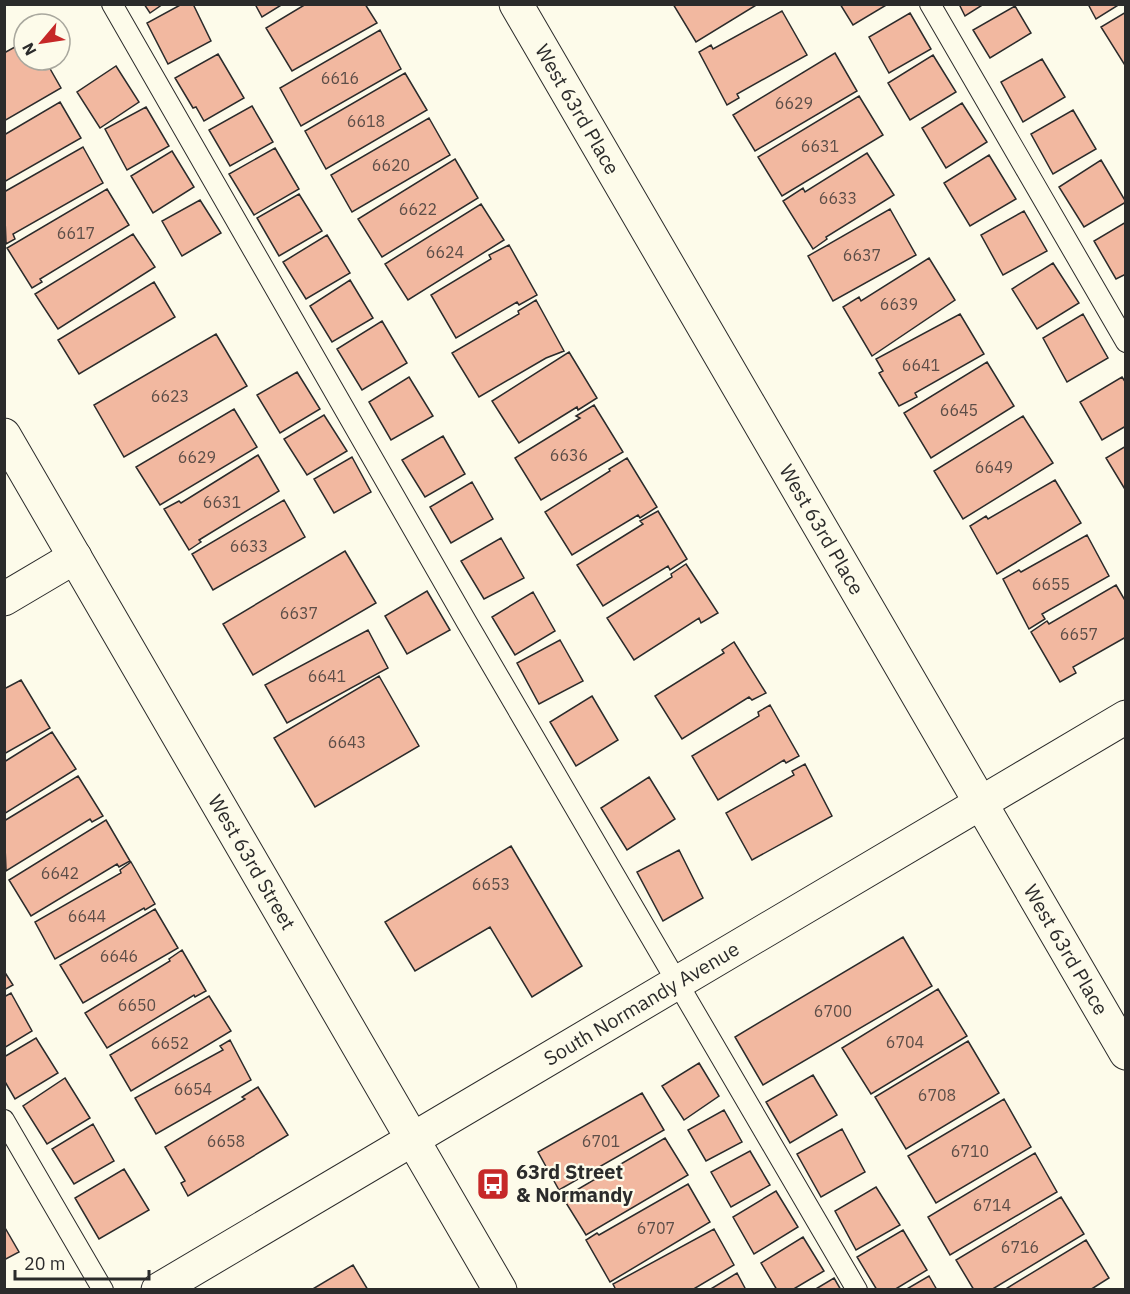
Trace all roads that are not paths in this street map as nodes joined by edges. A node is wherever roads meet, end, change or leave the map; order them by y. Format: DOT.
graph roads {
  1 [pos="112,4"];
  2 [pos="516,4"];
  3 [pos="930,4"];
  4 [pos="1125,342"];
  5 [pos="4,435"];
  6 [pos="75,557"];
  7 [pos="4,600"];
  8 [pos="1125,717"];
  9 [pos="981,805"];
  10 [pos="678,984"];
  11 [pos="1125,1053"];
  12 [pos="4,1120"];
  13 [pos="413,1139"];
  14 [pos="103,1290"];
  15 [pos="158,1290"];
  16 [pos="500,1290"];
  17 [pos="857,1290"];
  1 -- 10 [label="lane"];
  2 -- 9 [label="street, West 63rd Place"];
  3 -- 4 [label="lane"];
  5 -- 6 [label="street, West 63rd Street"];
  6 -- 7 [label="street"];
  6 -- 13 [label="street, West 63rd Street"];
  8 -- 9 [label="street, South Normandy Avenue"];
  9 -- 10 [label="street, South Normandy Avenue"];
  9 -- 11 [label="street, West 63rd Place"];
  10 -- 13 [label="street, South Normandy Avenue"];
  10 -- 17 [label="lane"];
  12 -- 14 [label="lane"];
  13 -- 15 [label="street, South Normandy Avenue"];
  13 -- 16 [label="street, West 63rd Street"];
}
